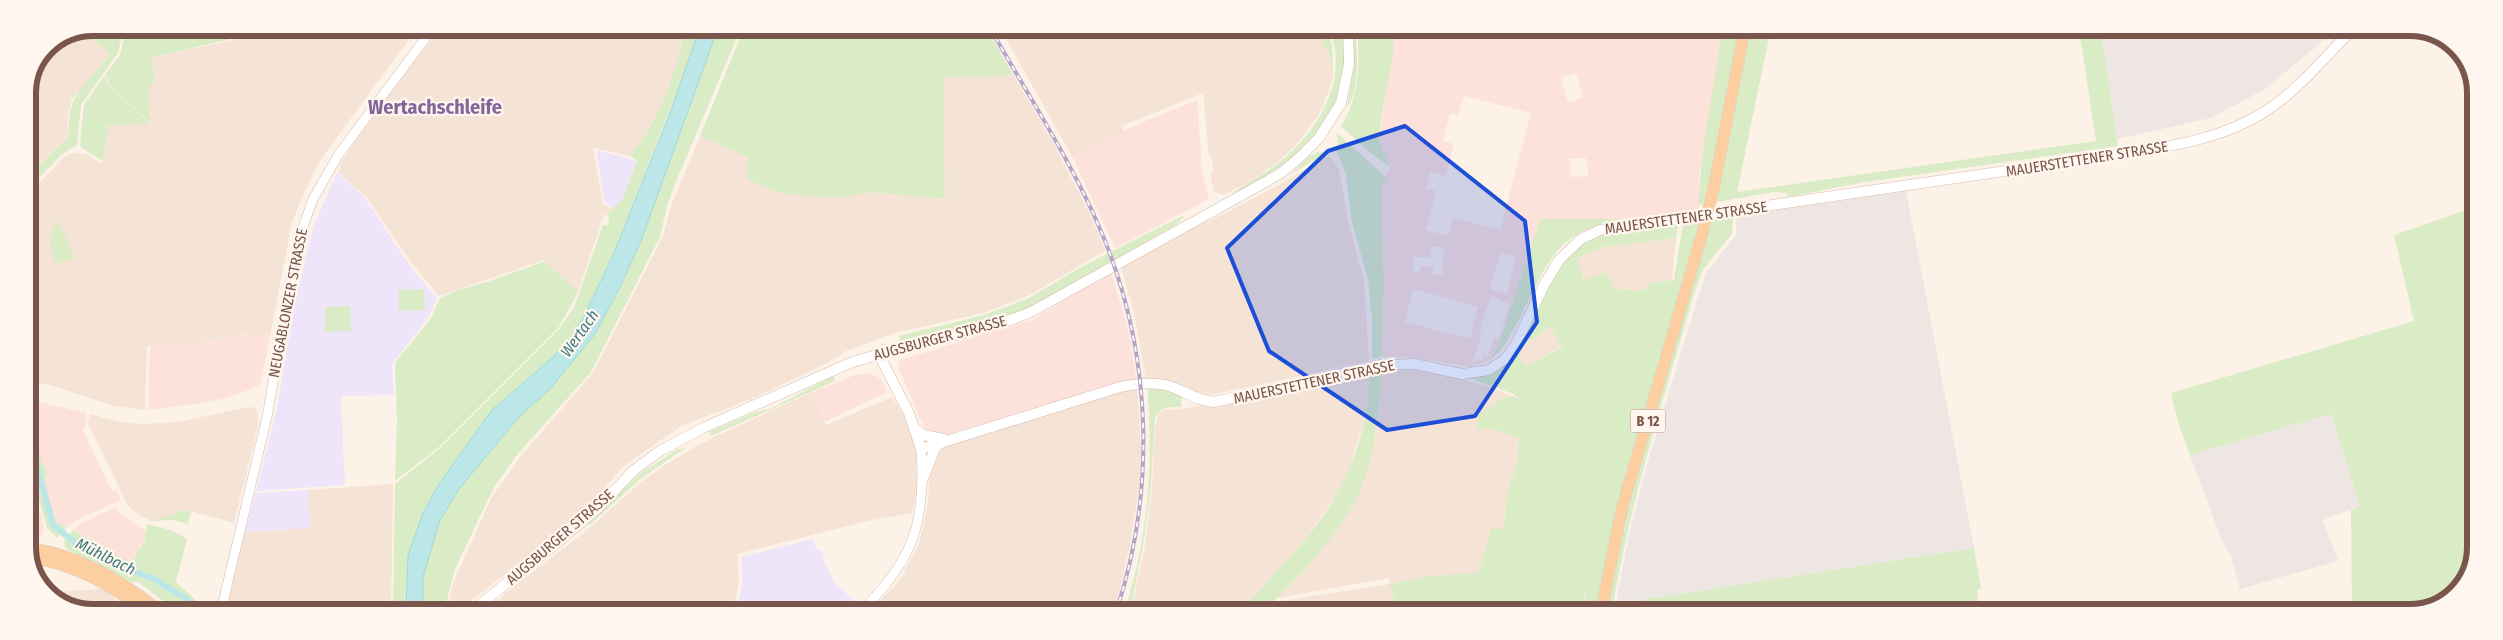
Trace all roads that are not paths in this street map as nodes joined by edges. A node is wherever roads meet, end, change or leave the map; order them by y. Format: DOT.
graph roads {
  1 [pos="427,36"];
  2 [pos="1348,36"];
  3 [pos="1743,36"];
  4 [pos="2346,36"];
  5 [pos="878,354"];
  6 [pos="914,427"];
  7 [pos="944,441"];
  8 [pos="921,449"];
  9 [pos="923,479"];
  10 [pos="36,550"];
  11 [pos="38,559"];
  12 [pos="137,604"];
  13 [pos="151,604"];
  14 [pos="223,604"];
  15 [pos="481,604"];
  16 [pos="868,604"];
  17 [pos="1603,604"];
  1 -- 14 [label="street, NEUGABLONZER STRASSE"];
  2 -- 5 [label="main road, AUGSBURGER STRASSE"];
  3 -- 17 [label="main road, B 12, bridge"];
  4 -- 7 [label="main road, MAUERSTETTENER STRASSE"];
  5 -- 6 [label="main road"];
  5 -- 15 [label="main road, AUGSBURGER STRASSE"];
  6 -- 7 [label="main road"];
  6 -- 8 [label="main road"];
  7 -- 8 [label="main road, MAUERSTETTENER STRASSE"];
  7 -- 9 [label="main road"];
  8 -- 9 [label="street"];
  9 -- 16 [label="street"];
  10 -- 13 [label="main road"];
  11 -- 12 [label="main road"];
}
